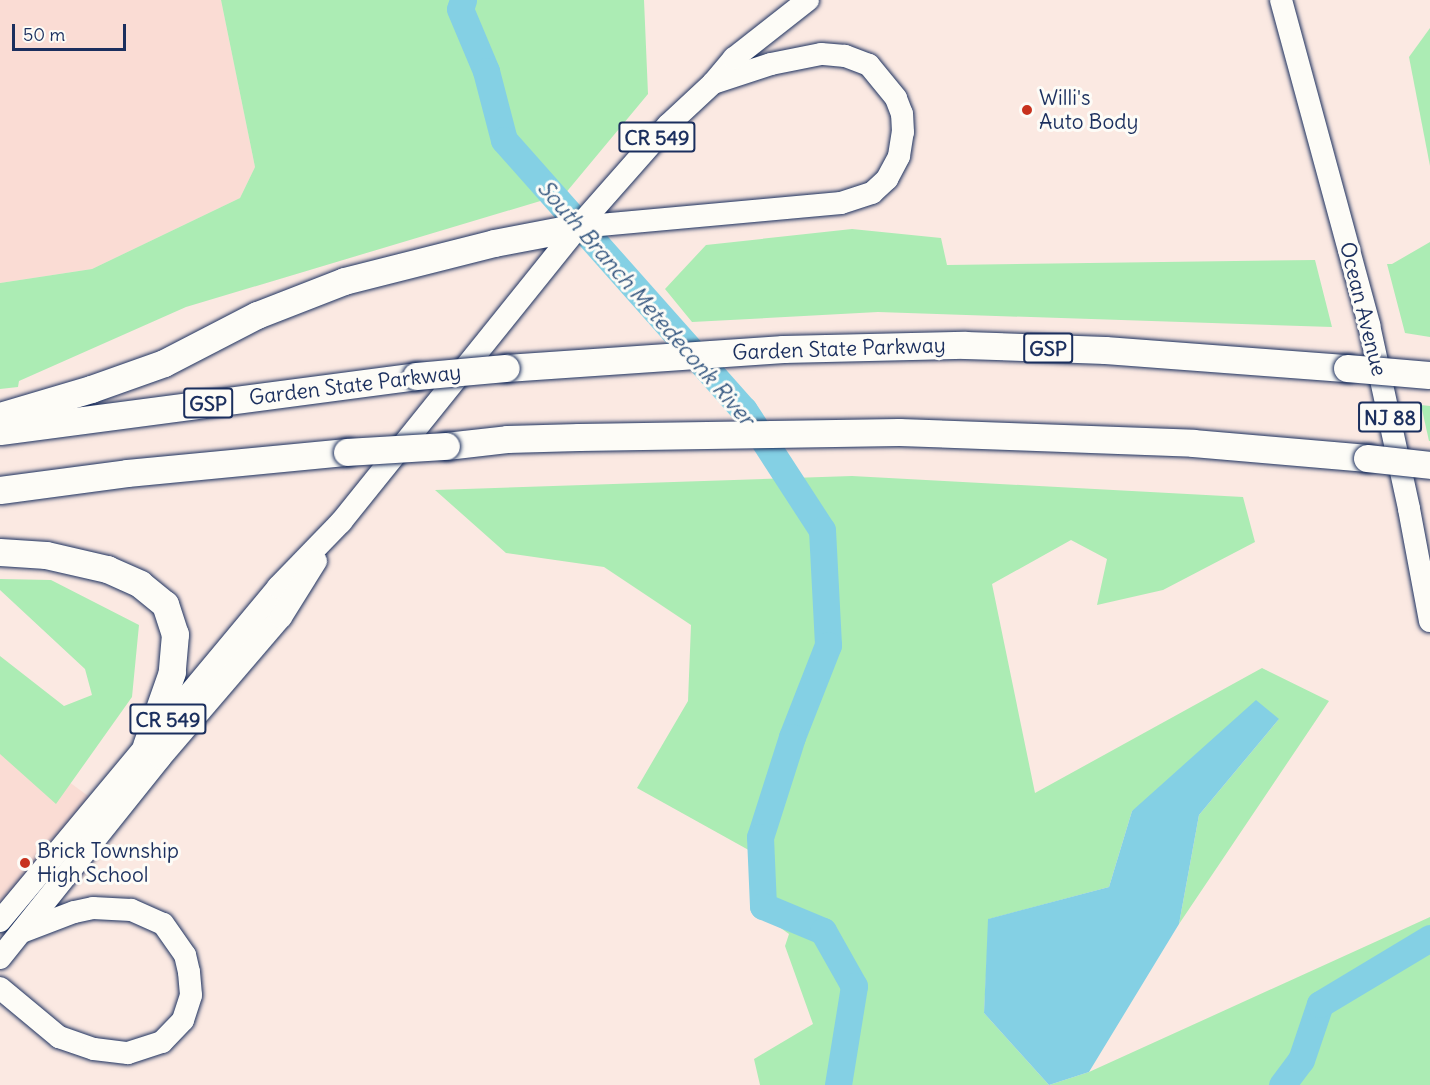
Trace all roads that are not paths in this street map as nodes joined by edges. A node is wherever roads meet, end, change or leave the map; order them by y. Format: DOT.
graph roads {
  1 [pos="808,0"];
  2 [pos="1281,0"];
  3 [pos="713,83"];
  4 [pos="567,232"];
  5 [pos="1429,375"];
  6 [pos="0,416"];
  7 [pos="0,431"];
  8 [pos="1430,465"];
  9 [pos="0,490"];
  10 [pos="341,522"];
  11 [pos="0,552"];
  12 [pos="1430,621"];
  13 [pos="146,746"];
  14 [pos="0,921"];
  15 [pos="22,932"];
  16 [pos="0,958"];
  17 [pos="0,988"];
  1 -- 3 [label="main road, CR 549"];
  2 -- 12 [label="main road, Ocean Avenue / NJ 88"];
  3 -- 4 [label="main road, CR 549"];
  3 -- 4 [label="main road"];
  4 -- 6 [label="highway"];
  4 -- 10 [label="main road, CR 549"];
  5 -- 7 [label="highway, Garden State Parkway / GSP, bridge"];
  8 -- 9 [label="highway, bridge"];
  10 -- 13 [label="main road, CR 549"];
  10 -- 15 [label="main road, CR 549"];
  11 -- 13 [label="highway"];
  13 -- 14 [label="main road, CR 549"];
  15 -- 16 [label="main road, CR 549"];
  15 -- 17 [label="main road"];
}
